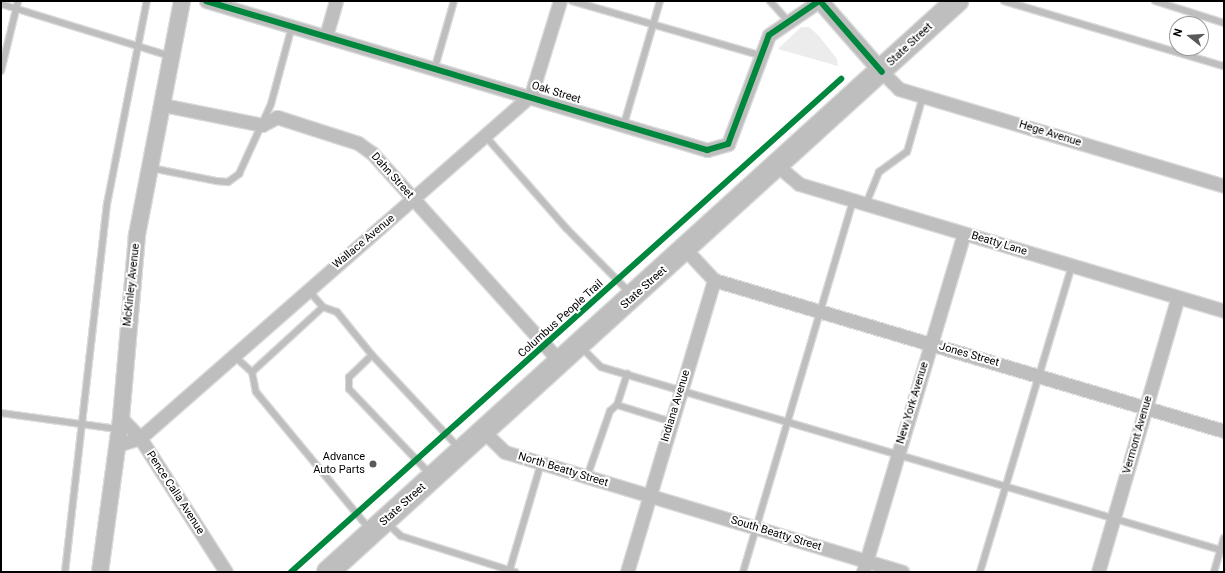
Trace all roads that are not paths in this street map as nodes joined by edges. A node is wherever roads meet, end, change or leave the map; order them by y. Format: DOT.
graph roads {
  1 [pos="147,1"];
  2 [pos="182,1"];
  3 [pos="206,1"];
  4 [pos="336,1"];
  5 [pos="454,1"];
  6 [pos="560,1"];
  7 [pos="572,1"];
  8 [pos="660,1"];
  9 [pos="770,1"];
  10 [pos="820,1"];
  11 [pos="958,1"];
  12 [pos="1004,1"];
  13 [pos="1155,1"];
  14 [pos="1,4"];
  15 [pos="17,4"];
  16 [pos="786,20"];
  17 [pos="654,23"];
  18 [pos="1224,23"];
  19 [pos="292,26"];
  20 [pos="326,36"];
  21 [pos="138,45"];
  22 [pos="759,55"];
  23 [pos="172,56"];
  24 [pos="1224,66"];
  25 [pos="435,67"];
  26 [pos="1,71"];
  27 [pos="882,72"];
  28 [pos="531,96"];
  29 [pos="923,96"];
  30 [pos="163,105"];
  31 [pos="624,124"];
  32 [pos="262,125"];
  33 [pos="487,138"];
  34 [pos="779,167"];
  35 [pos="150,168"];
  36 [pos="1224,186"];
  37 [pos="414,200"];
  38 [pos="853,200"];
  39 [pos="866,204"];
  40 [pos="964,234"];
  41 [pos="686,250"];
  42 [pos="1072,266"];
  43 [pos="714,280"];
  44 [pos="308,290"];
  45 [pos="634,297"];
  46 [pos="1178,297"];
  47 [pos="323,307"];
  48 [pos="820,311"];
  49 [pos="1224,311"];
  50 [pos="931,344"];
  51 [pos="580,346"];
  52 [pos="233,354"];
  53 [pos="372,355"];
  54 [pos="561,363"];
  55 [pos="252,372"];
  56 [pos="627,374"];
  57 [pos="1039,376"];
  58 [pos="682,389"];
  59 [pos="617,405"];
  60 [pos="1146,408"];
  61 [pos="1,412"];
  62 [pos="672,422"];
  63 [pos="788,422"];
  64 [pos="120,423"];
  65 [pos="81,424"];
  66 [pos="1224,431"];
  67 [pos="484,432"];
  68 [pos="140,438"];
  69 [pos="117,445"];
  70 [pos="462,451"];
  71 [pos="898,454"];
  72 [pos="541,464"];
  73 [pos="434,477"];
  74 [pos="587,477"];
  75 [pos="1006,486"];
  76 [pos="650,496"];
  77 [pos="1113,518"];
  78 [pos="379,527"];
  79 [pos="756,528"];
  80 [pos="1224,538"];
  81 [pos="1222,551"];
  82 [pos="865,567"];
  83 [pos="511,571"];
  84 [pos="65,572"];
  85 [pos="100,572"];
  86 [pos="226,572"];
  87 [pos="328,572"];
  88 [pos="627,572"];
  89 [pos="743,572"];
  90 [pos="902,572"];
  91 [pos="980,572"];
  92 [pos="1098,572"];
  93 [pos="1214,572"];
  1 -- 21 [label="lane"];
  2 -- 23 [label="street, McKinley Avenue"];
  3 -- 19 [label="street, Oak Street"];
  4 -- 20 [label="street"];
  5 -- 25 [label="lane"];
  6 -- 28 [label="street, Wallace Avenue"];
  7 -- 17 [label="lane"];
  8 -- 17 [label="lane"];
  9 -- 16 [label="lane"];
  10 -- 16 [label="street, Oak Street"];
  10 -- 27 [label="street"];
  11 -- 27 [label="highway, State Street"];
  12 -- 24 [label="lane"];
  13 -- 18 [label="lane"];
  14 -- 15 [label="lane"];
  15 -- 21 [label="lane"];
  15 -- 26 [label="lane"];
  16 -- 22 [label="street, Oak Street"];
  17 -- 22 [label="lane"];
  17 -- 31 [label="lane"];
  19 -- 20 [label="street, Oak Street"];
  19 -- 32 [label="lane"];
  20 -- 25 [label="street, Oak Street"];
  21 -- 23 [label="lane"];
  21 -- 65 [label="lane"];
  22 -- 31 [label="street, Oak Street"];
  23 -- 30 [label="street, McKinley Avenue"];
  25 -- 28 [label="street, Oak Street"];
  27 -- 29 [label="street, Hege Avenue"];
  27 -- 34 [label="highway, State Street"];
  28 -- 31 [label="street, Oak Street"];
  28 -- 33 [label="street, Wallace Avenue"];
  29 -- 36 [label="street, Hege Avenue"];
  29 -- 39 [label="lane"];
  30 -- 32 [label="street"];
  30 -- 35 [label="street, McKinley Avenue"];
  32 -- 35 [label="lane"];
  32 -- 37 [label="street, Dahn Street"];
  33 -- 37 [label="street, Wallace Avenue"];
  33 -- 45 [label="lane"];
  34 -- 38 [label="street, Beatty Lane"];
  34 -- 41 [label="highway, State Street"];
  35 -- 64 [label="street, McKinley Avenue"];
  37 -- 44 [label="street, Wallace Avenue"];
  37 -- 54 [label="street, Dahn Street"];
  38 -- 39 [label="street, Beatty Lane"];
  38 -- 48 [label="lane"];
  39 -- 40 [label="street, Beatty Lane"];
  40 -- 42 [label="street, Beatty Lane"];
  40 -- 50 [label="street, New York Avenue"];
  41 -- 43 [label="street"];
  41 -- 45 [label="highway, State Street"];
  42 -- 46 [label="street, Beatty Lane"];
  42 -- 57 [label="lane"];
  43 -- 48 [label="street, Jones Street"];
  43 -- 58 [label="street, Indiana Avenue"];
  44 -- 47 [label="lane"];
  44 -- 52 [label="street, Wallace Avenue"];
  45 -- 51 [label="highway, State Street"];
  46 -- 49 [label="street, Beatty Lane"];
  46 -- 60 [label="street, Vermont Avenue"];
  47 -- 53 [label="lane"];
  47 -- 55 [label="lane"];
  48 -- 50 [label="street, Jones Street"];
  48 -- 63 [label="lane"];
  50 -- 57 [label="street, Jones Street"];
  50 -- 71 [label="street, New York Avenue"];
  51 -- 54 [label="highway, State Street"];
  51 -- 56 [label="lane"];
  52 -- 55 [label="lane"];
  52 -- 68 [label="street, Wallace Avenue"];
  53 -- 70 [label="lane"];
  53 -- 73 [label="lane"];
  54 -- 67 [label="highway, State Street"];
  55 -- 78 [label="lane"];
  56 -- 58 [label="lane"];
  56 -- 59 [label="lane"];
  57 -- 60 [label="street, Jones Street"];
  57 -- 75 [label="lane"];
  58 -- 62 [label="street, Indiana Avenue"];
  58 -- 63 [label="lane"];
  59 -- 62 [label="lane"];
  59 -- 74 [label="lane"];
  60 -- 66 [label="street, Jones Street"];
  60 -- 77 [label="street, Vermont Avenue"];
  61 -- 65 [label="lane"];
  62 -- 76 [label="street, Indiana Avenue"];
  63 -- 71 [label="lane"];
  63 -- 79 [label="lane"];
  64 -- 65 [label="lane"];
  64 -- 68 [label="street, Pence Calla Avenue"];
  64 -- 69 [label="street, McKinley Avenue"];
  65 -- 84 [label="lane"];
  67 -- 70 [label="highway, State Street"];
  67 -- 72 [label="street, North Beatty Street"];
  68 -- 69 [label="street, Wallace Avenue"];
  68 -- 86 [label="street, Pence Calla Avenue"];
  69 -- 85 [label="street, McKinley Avenue"];
  70 -- 73 [label="highway, State Street"];
  71 -- 75 [label="lane"];
  71 -- 82 [label="street, New York Avenue"];
  72 -- 74 [label="street, North Beatty Street"];
  72 -- 83 [label="lane"];
  73 -- 78 [label="highway, State Street"];
  74 -- 76 [label="street, North Beatty Street"];
  75 -- 77 [label="lane"];
  75 -- 91 [label="lane"];
  76 -- 79 [label="street, South Beatty Street"];
  76 -- 88 [label="street, Indiana Avenue"];
  77 -- 81 [label="lane"];
  77 -- 92 [label="street, Vermont Avenue"];
  78 -- 83 [label="lane"];
  78 -- 87 [label="highway, State Street"];
  79 -- 82 [label="street, South Beatty Street"];
  79 -- 89 [label="lane"];
  80 -- 81 [label="lane"];
  81 -- 93 [label="lane"];
  82 -- 90 [label="street, South Beatty Street"];
}
